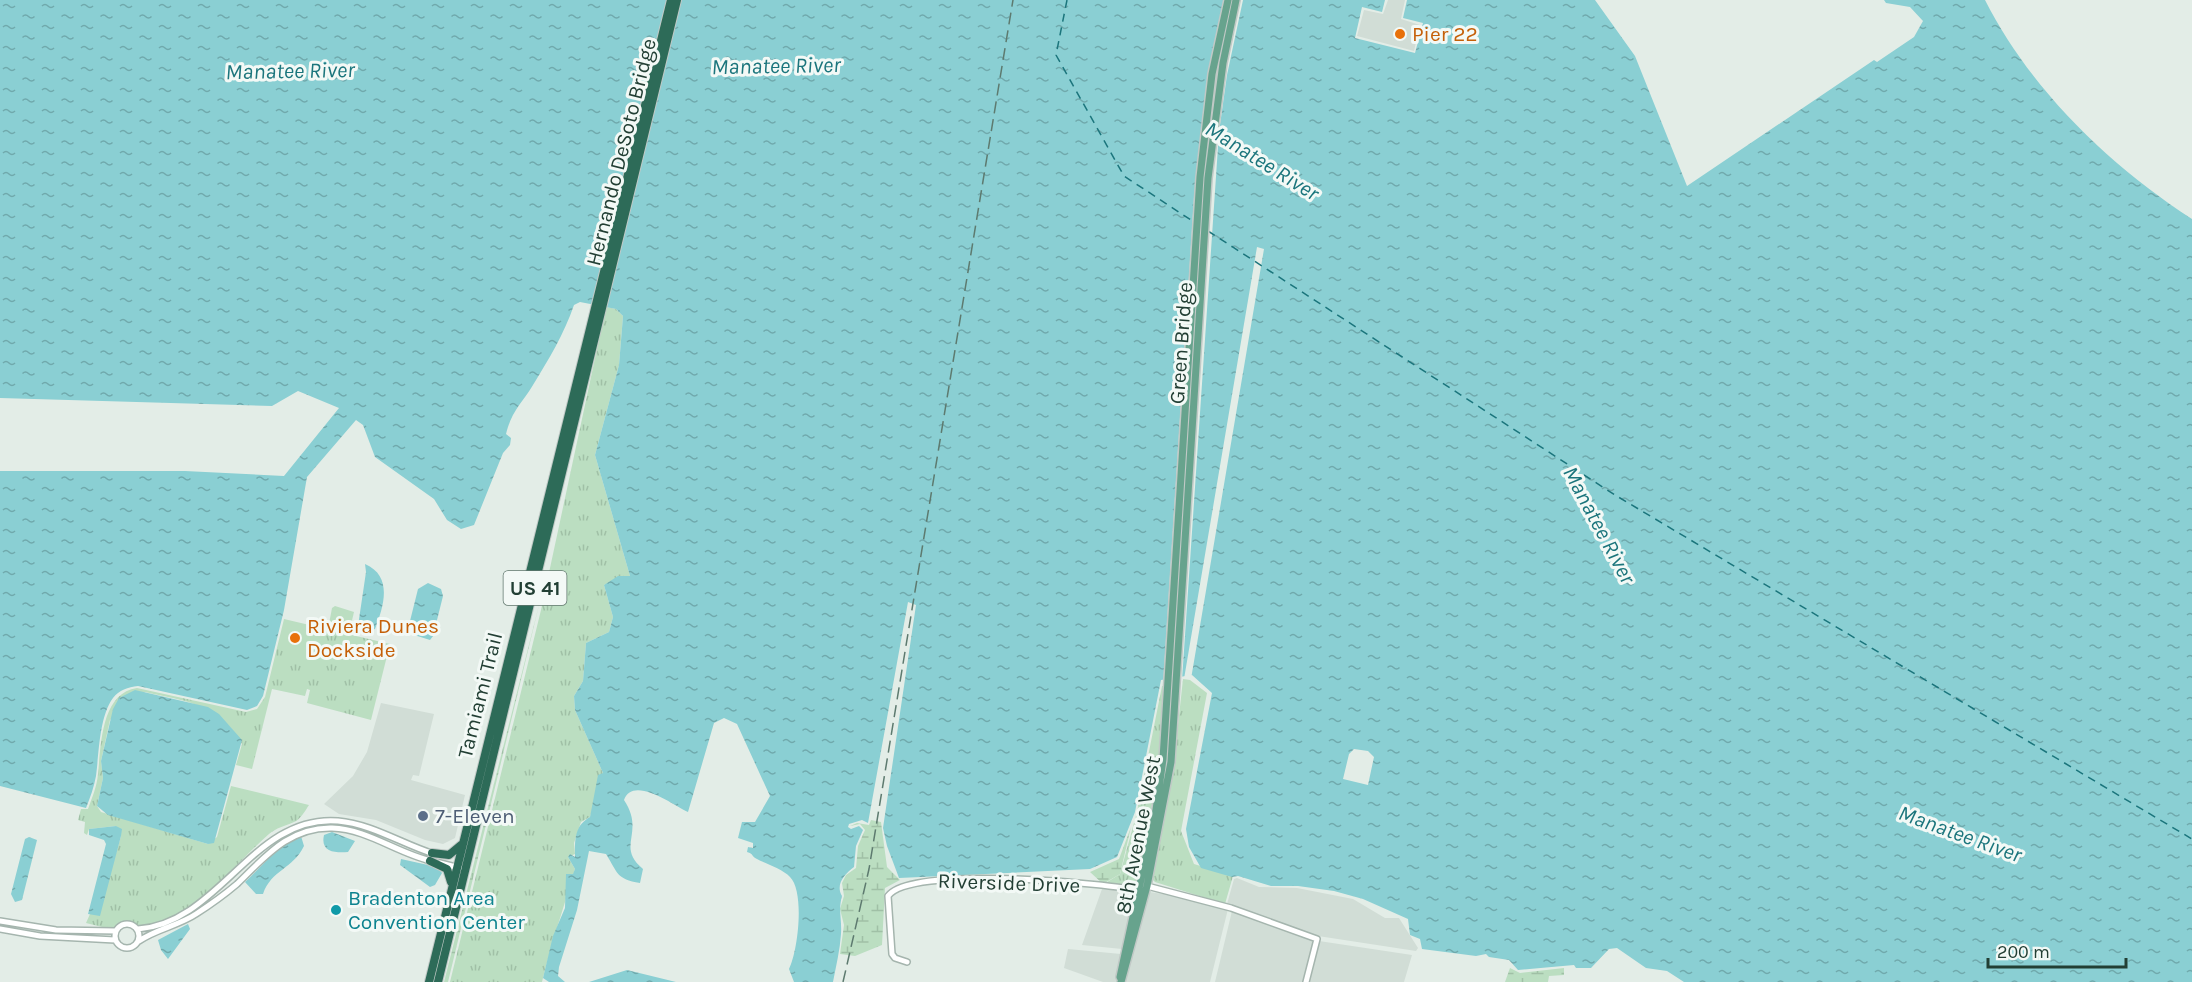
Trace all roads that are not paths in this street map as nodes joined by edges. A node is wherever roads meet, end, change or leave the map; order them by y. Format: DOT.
graph roads {
  1 [pos="671,0"];
  2 [pos="677,0"];
  3 [pos="1228,0"];
  4 [pos="1236,0"];
  5 [pos="597,313"];
  6 [pos="1172,691"];
  7 [pos="1155,810"];
  8 [pos="463,841"];
  9 [pos="431,857"];
  10 [pos="462,864"];
  11 [pos="1146,886"];
  12 [pos="451,889"];
  13 [pos="1138,890"];
  14 [pos="0,921"];
  15 [pos="0,928"];
  16 [pos="138,929"];
  17 [pos="116,930"];
  18 [pos="1136,932"];
  19 [pos="115,940"];
  20 [pos="139,941"];
  21 [pos="907,962"];
  22 [pos="429,982"];
  23 [pos="438,982"];
  24 [pos="1120,982"];
  25 [pos="1306,982"];
  1 -- 5 [label="highway, Hernando DeSoto Bridge / US 41"];
  2 -- 5 [label="highway, Hernando DeSoto Bridge / US 41"];
  3 -- 6 [label="main road, Green Bridge"];
  4 -- 6 [label="main road, Green Bridge"];
  5 -- 8 [label="highway, Tamiami Trail / US 41"];
  5 -- 10 [label="highway, Tamiami Trail / US 41"];
  6 -- 7 [label="main road, 8th Avenue West"];
  6 -- 11 [label="main road, 8th Avenue West"];
  7 -- 11 [label="main road"];
  7 -- 13 [label="main road, 8th Avenue West"];
  8 -- 9 [label="highway"];
  8 -- 10 [label="highway, Tamiami Trail / US 41"];
  9 -- 10 [label="street"];
  9 -- 12 [label="highway"];
  9 -- 16 [label="street"];
  9 -- 20 [label="street"];
  10 -- 12 [label="highway, Tamiami Trail / US 41"];
  10 -- 23 [label="highway, Tamiami Trail / US 41"];
  11 -- 18 [label="main road, 8th Avenue West"];
  11 -- 25 [label="street"];
  12 -- 22 [label="highway, Tamiami Trail / US 41"];
  13 -- 18 [label="main road"];
  13 -- 21 [label="street, Riverside Drive"];
  13 -- 24 [label="main road, 8th Avenue West"];
  14 -- 17 [label="street"];
  15 -- 19 [label="street"];
  16 -- 17 [label="street"];
  16 -- 20 [label="street"];
  17 -- 19 [label="street"];
  18 -- 24 [label="main road, 8th Avenue West"];
  19 -- 20 [label="street"];
}
